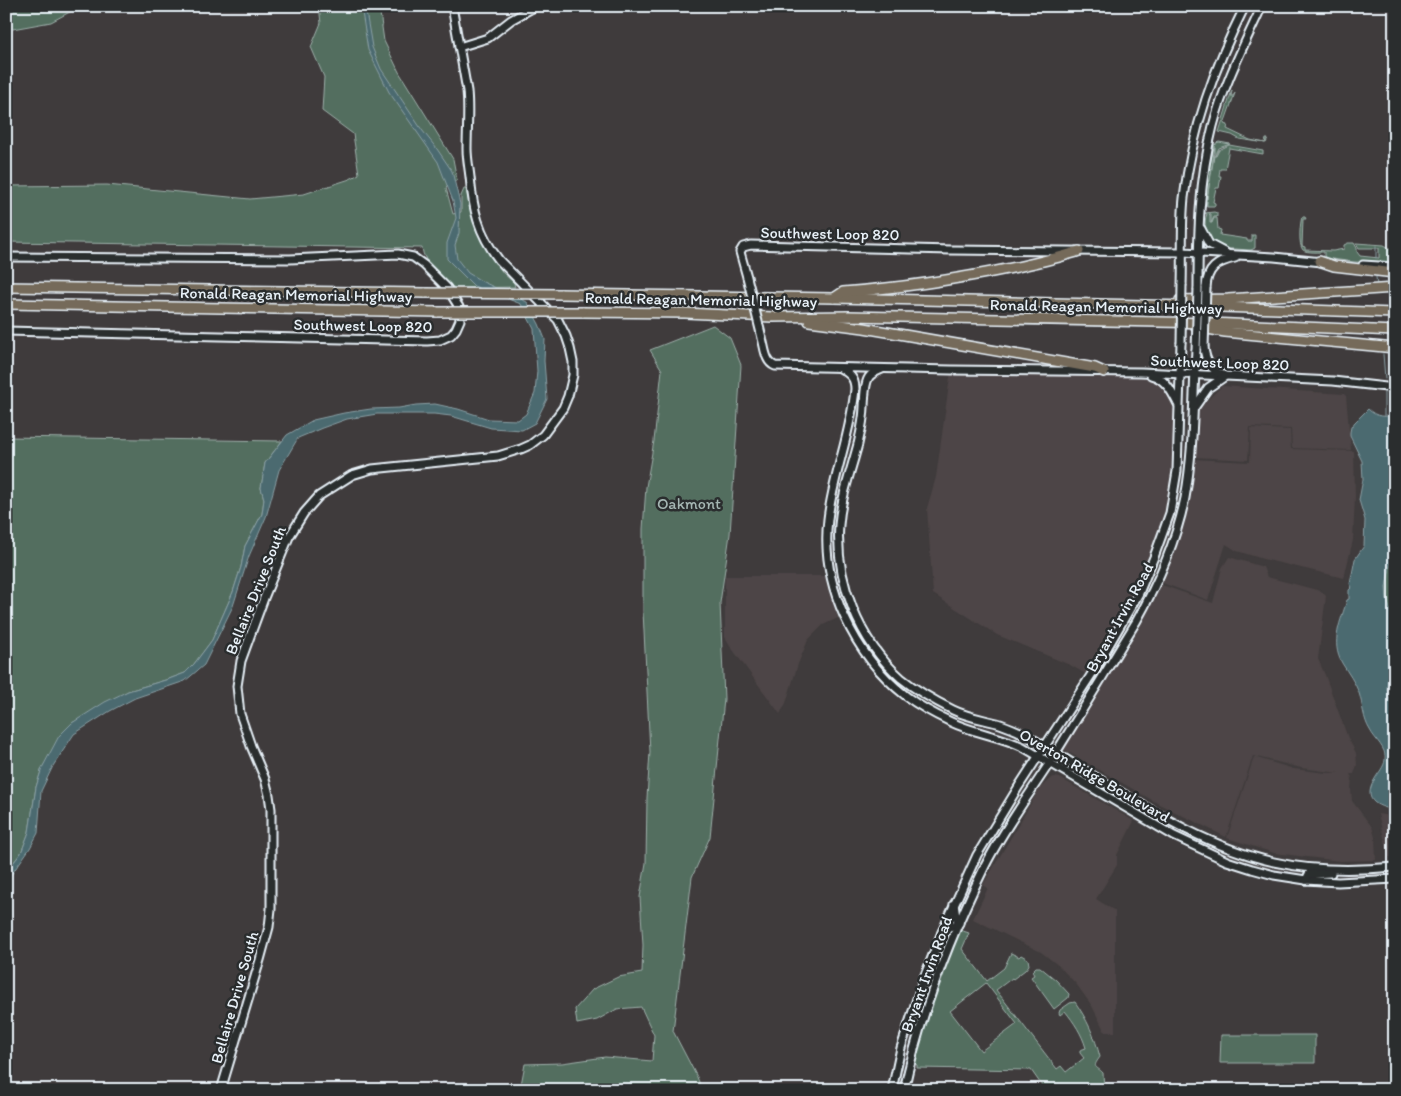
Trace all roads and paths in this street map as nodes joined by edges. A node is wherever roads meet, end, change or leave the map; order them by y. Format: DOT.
graph roads {
  1 [pos="452,6"];
  2 [pos="536,6"];
  3 [pos="1245,6"];
  4 [pos="1262,6"];
  5 [pos="459,47"];
  6 [pos="1199,222"];
  7 [pos="1079,250"];
  8 [pos="1183,252"];
  9 [pos="1198,254"];
  10 [pos="1231,255"];
  11 [pos="1248,256"];
  12 [pos="6,258"];
  13 [pos="1319,262"];
  14 [pos="1395,267"];
  15 [pos="1395,273"];
  16 [pos="6,287"];
  17 [pos="1395,288"];
  18 [pos="834,298"];
  19 [pos="1034,303"];
  20 [pos="6,304"];
  21 [pos="1395,313"];
  22 [pos="772,316"];
  23 [pos="1180,323"];
  24 [pos="6,331"];
  25 [pos="1395,331"];
  26 [pos="1395,348"];
  27 [pos="840,368"];
  28 [pos="882,369"];
  29 [pos="1104,372"];
  30 [pos="1141,372"];
  31 [pos="1180,374"];
  32 [pos="1195,374"];
  33 [pos="1226,376"];
  34 [pos="1395,388"];
  35 [pos="1179,406"];
  36 [pos="1194,409"];
  37 [pos="834,490"];
  38 [pos="844,495"];
  39 [pos="849,598"];
  40 [pos="839,601"];
  41 [pos="958,712"];
  42 [pos="953,723"];
  43 [pos="1045,747"];
  44 [pos="1055,753"];
  45 [pos="1039,756"];
  46 [pos="1049,763"];
  47 [pos="1145,806"];
  48 [pos="1140,816"];
  49 [pos="991,832"];
  50 [pos="1002,838"];
  51 [pos="1232,850"];
  52 [pos="1227,861"];
  53 [pos="1395,867"];
  54 [pos="1344,870"];
  55 [pos="1395,879"];
  56 [pos="1306,880"];
  57 [pos="954,904"];
  58 [pos="959,923"];
  59 [pos="942,932"];
  60 [pos="945,956"];
  61 [pos="930,963"];
  62 [pos="936,981"];
  63 [pos="221,1090"];
  64 [pos="892,1090"];
  65 [pos="904,1090"];
  1 -- 5 [label="street"];
  2 -- 5 [label="street"];
  3 -- 8 [label="street, Bryant Irvin Road"];
  4 -- 6 [label="street, Bryant Irvin Road"];
  5 -- 63 [label="street, Bellaire Drive South"];
  6 -- 9 [label="street, Bryant Irvin Road"];
  6 -- 10 [label="street"];
  7 -- 8 [label="street, Southwest Loop 820"];
  7 -- 18 [label="highway"];
  7 -- 27 [label="street, Southwest Loop 820, bridge"];
  8 -- 9 [label="street, Southwest Loop 820"];
  8 -- 31 [label="street, Bryant Irvin Road, bridge"];
  9 -- 10 [label="street, Southwest Loop 820"];
  9 -- 32 [label="street, Bryant Irvin Road, bridge"];
  10 -- 11 [label="street, Southwest Loop 820"];
  11 -- 13 [label="street, Southwest Loop 820"];
  11 -- 33 [label="street, bridge"];
  12 -- 24 [label="street, Southwest Loop 820"];
  13 -- 14 [label="street, Southwest Loop 820"];
  13 -- 15 [label="highway"];
  16 -- 18 [label="highway, Ronald Reagan Memorial Highway, bridge"];
  17 -- 19 [label="highway"];
  18 -- 19 [label="highway, Ronald Reagan Memorial Highway"];
  19 -- 21 [label="highway, Ronald Reagan Memorial Highway"];
  20 -- 22 [label="highway, Ronald Reagan Memorial Highway, bridge"];
  22 -- 23 [label="highway, Ronald Reagan Memorial Highway"];
  22 -- 29 [label="highway"];
  23 -- 25 [label="highway, Ronald Reagan Memorial Highway"];
  23 -- 26 [label="highway"];
  27 -- 28 [label="street, Southwest Loop 820"];
  27 -- 37 [label="street, Overton Ridge Boulevard"];
  28 -- 29 [label="street, Southwest Loop 820"];
  28 -- 38 [label="street, Overton Ridge Boulevard"];
  29 -- 30 [label="street, Southwest Loop 820"];
  30 -- 31 [label="street, Southwest Loop 820"];
  30 -- 35 [label="street"];
  31 -- 32 [label="street, Southwest Loop 820"];
  31 -- 35 [label="street, Bryant Irvin Road"];
  32 -- 33 [label="street, Southwest Loop 820"];
  32 -- 36 [label="street, Bryant Irvin Road"];
  33 -- 34 [label="street, Southwest Loop 820"];
  33 -- 36 [label="street"];
  35 -- 43 [label="street, Bryant Irvin Road"];
  36 -- 44 [label="street, Bryant Irvin Road"];
  37 -- 38 [label="street"];
  37 -- 40 [label="street, Overton Ridge Boulevard"];
  38 -- 39 [label="street, Overton Ridge Boulevard"];
  39 -- 40 [label="street"];
  39 -- 41 [label="street, Overton Ridge Boulevard"];
  40 -- 42 [label="street, Overton Ridge Boulevard"];
  41 -- 42 [label="street"];
  41 -- 43 [label="street, Overton Ridge Boulevard"];
  42 -- 45 [label="street, Overton Ridge Boulevard"];
  43 -- 44 [label="street, Overton Ridge Boulevard"];
  43 -- 45 [label="street, Bryant Irvin Road"];
  44 -- 46 [label="street, Bryant Irvin Road"];
  44 -- 47 [label="street, Overton Ridge Boulevard"];
  45 -- 46 [label="street, Overton Ridge Boulevard"];
  45 -- 49 [label="street, Bryant Irvin Road"];
  46 -- 48 [label="street, Overton Ridge Boulevard"];
  46 -- 50 [label="street, Bryant Irvin Road"];
  47 -- 48 [label="street"];
  47 -- 51 [label="street, Overton Ridge Boulevard"];
  48 -- 52 [label="street, Overton Ridge Boulevard"];
  49 -- 50 [label="street"];
  49 -- 57 [label="street, Bryant Irvin Road"];
  50 -- 58 [label="street, Bryant Irvin Road"];
  51 -- 52 [label="street"];
  51 -- 54 [label="street, Overton Ridge Boulevard"];
  52 -- 56 [label="street, Overton Ridge Boulevard"];
  53 -- 54 [label="street, Overton Ridge Boulevard"];
  54 -- 56 [label="street"];
  55 -- 56 [label="street, Overton Ridge Boulevard"];
  57 -- 58 [label="street"];
  57 -- 59 [label="street, Bryant Irvin Road"];
  58 -- 59 [label="street"];
  58 -- 60 [label="street, Bryant Irvin Road"];
  59 -- 61 [label="street, Bryant Irvin Road"];
  60 -- 61 [label="street"];
  60 -- 62 [label="street, Bryant Irvin Road"];
  61 -- 62 [label="street"];
  61 -- 64 [label="street, Bryant Irvin Road"];
  62 -- 65 [label="street, Bryant Irvin Road"];
}
